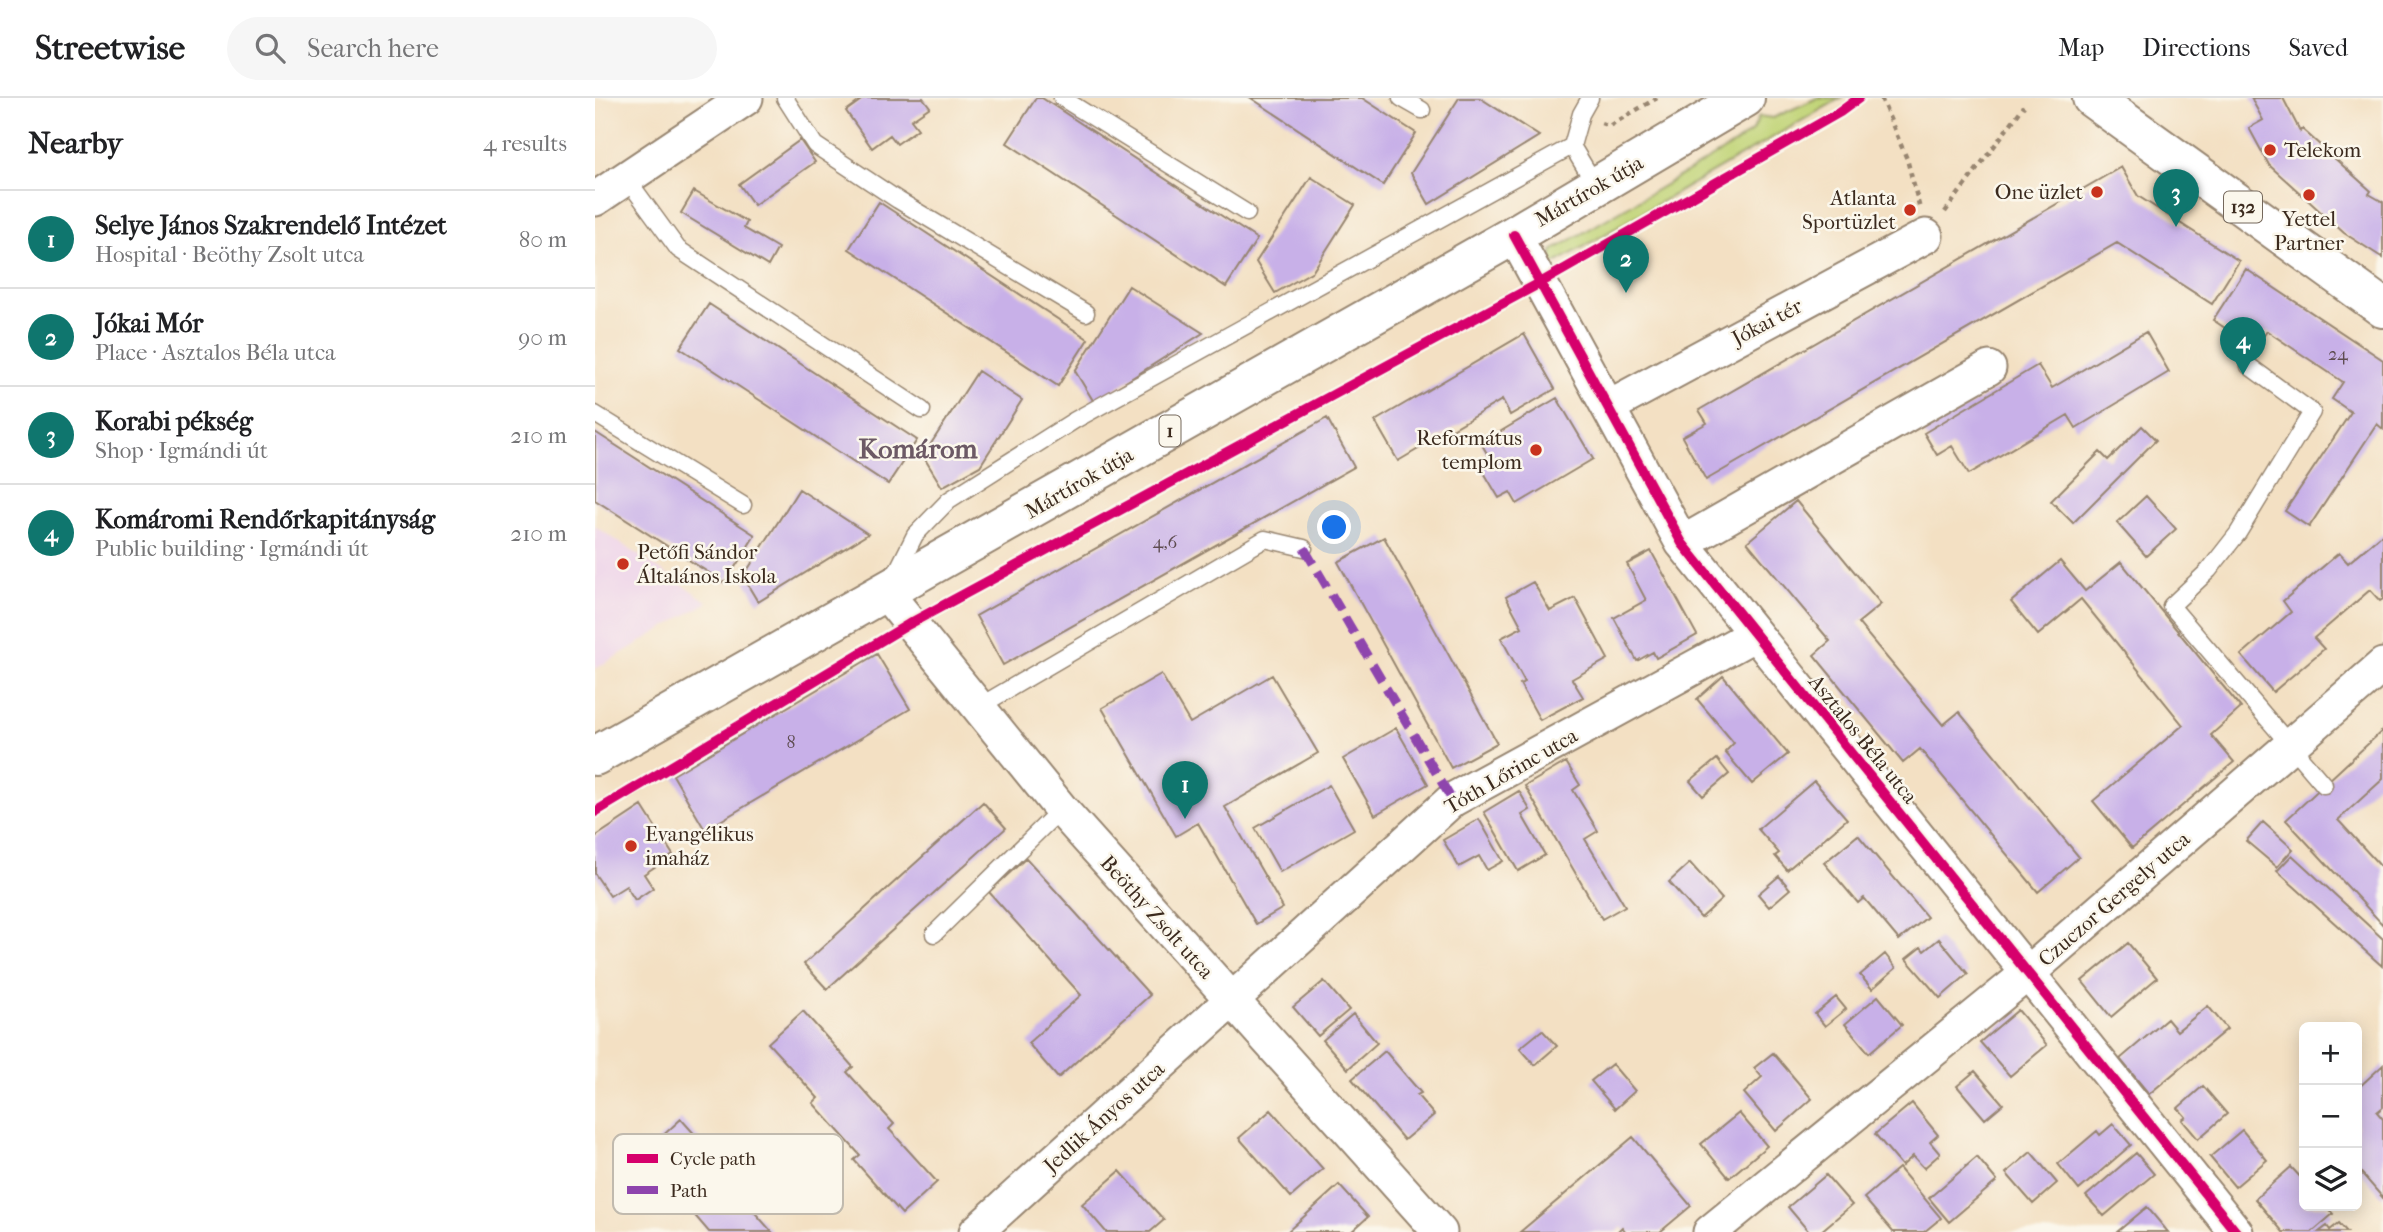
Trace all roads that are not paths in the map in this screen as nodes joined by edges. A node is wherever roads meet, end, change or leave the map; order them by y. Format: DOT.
graph roads {
  1 [pos="746,98"];
  2 [pos="785,98"];
  3 [pos="1062,98"];
  4 [pos="1401,98"];
  5 [pos="1590,98"];
  6 [pos="1746,99"];
  7 [pos="2098,100"];
  8 [pos="1422,110"];
  9 [pos="1572,146"];
  10 [pos="627,179"];
  11 [pos="1596,187"];
  12 [pos="595,199"];
  13 [pos="1247,214"];
  14 [pos="1514,235"];
  15 [pos="1926,236"];
  16 [pos="2383,308"];
  17 [pos="1086,313"];
  18 [pos="2249,366"];
  19 [pos="1989,368"];
  20 [pos="1608,407"];
  21 [pos="922,411"];
  22 [pos="595,414"];
  23 [pos="743,505"];
  24 [pos="1682,543"];
  25 [pos="1304,548"];
  26 [pos="885,593"];
  27 [pos="1755,634"];
  28 [pos="2383,665"];
  29 [pos="980,706"];
  30 [pos="2292,747"];
  31 [pos="595,757"];
  32 [pos="2324,785"];
  33 [pos="1061,809"];
  34 [pos="934,934"];
  35 [pos="2027,974"];
  36 [pos="1232,1001"];
  37 [pos="976,1232"];
  38 [pos="1440,1232"];
  39 [pos="1710,1232"];
  40 [pos="2236,1232"];
  1 -- 10 [label="street"];
  2 -- 17 [label="lane"];
  3 -- 13 [label="lane"];
  4 -- 8 [label="lane"];
  5 -- 9 [label="lane"];
  6 -- 11 [label="main road, Mártírok útja / 1"];
  7 -- 16 [label="main road, 132"];
  9 -- 11 [label="lane"];
  9 -- 26 [label="lane"];
  10 -- 12 [label="street"];
  10 -- 21 [label="lane"];
  11 -- 14 [label="main road, Mártírok útja / 1"];
  14 -- 20 [label="street, Asztalos Béla utca"];
  14 -- 26 [label="main road, Mártírok útja / 1"];
  15 -- 20 [label="street, Jókai tér"];
  18 -- 30 [label="lane"];
  19 -- 24 [label="street"];
  20 -- 24 [label="street, Asztalos Béla utca"];
  22 -- 23 [label="lane"];
  24 -- 27 [label="street, Asztalos Béla utca"];
  25 -- 29 [label="lane"];
  26 -- 29 [label="street, Beöthy Zsolt utca"];
  26 -- 31 [label="main road, Mártírok útja / 1"];
  27 -- 35 [label="street, Asztalos Béla utca"];
  27 -- 36 [label="street, Tóth Lőrinc utca"];
  28 -- 30 [label="street, Czuczor Gergely utca"];
  29 -- 33 [label="street, Beöthy Zsolt utca"];
  30 -- 32 [label="lane"];
  30 -- 35 [label="street, Czuczor Gergely utca"];
  33 -- 34 [label="lane"];
  33 -- 36 [label="street, Beöthy Zsolt utca"];
  35 -- 39 [label="street, Czuczor Gergely utca"];
  35 -- 40 [label="street, Asztalos Béla utca"];
  36 -- 37 [label="street, Jedlik Ányos utca"];
  36 -- 38 [label="street, Beöthy Zsolt utca"];
}
